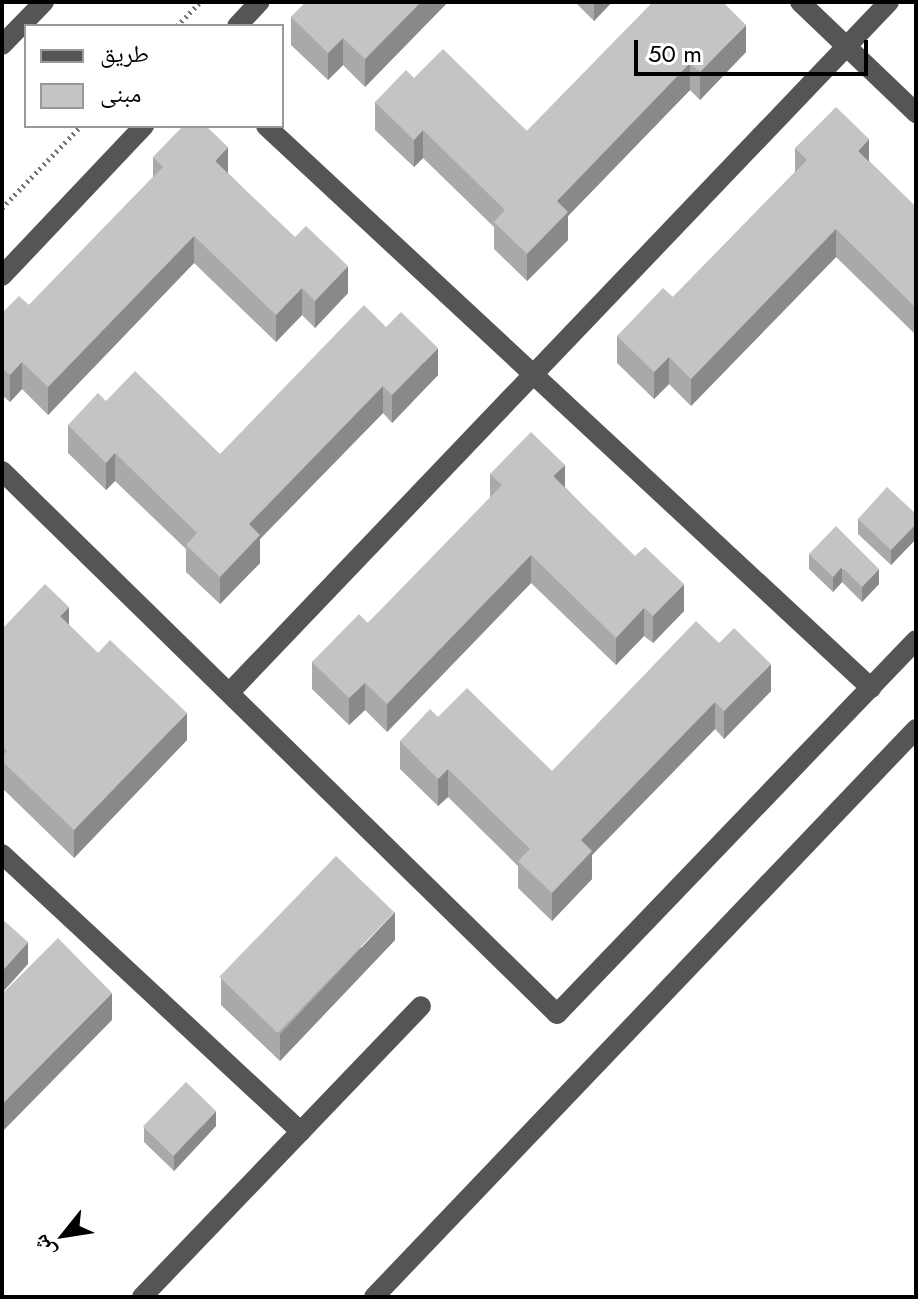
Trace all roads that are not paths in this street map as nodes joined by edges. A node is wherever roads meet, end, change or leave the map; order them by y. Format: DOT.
graph roads {
  1 [pos="44,2"];
  2 [pos="259,2"];
  3 [pos="800,2"];
  4 [pos="889,2"];
  5 [pos="239,24"];
  6 [pos="2,45"];
  7 [pos="847,47"];
  8 [pos="916,113"];
  9 [pos="142,128"];
  10 [pos="268,128"];
  11 [pos="2,276"];
  12 [pos="537,375"];
  13 [pos="2,471"];
  14 [pos="916,640"];
  15 [pos="871,688"];
  16 [pos="230,692"];
  17 [pos="916,729"];
  18 [pos="2,854"];
  19 [pos="421,1006"];
  20 [pos="301,1132"];
  21 [pos="142,1297"];
  22 [pos="374,1297"];
  1 -- 6 [label="street"];
  2 -- 5 [label="street"];
  3 -- 7 [label="street"];
  4 -- 7 [label="street"];
  7 -- 8 [label="street"];
  7 -- 12 [label="street"];
  9 -- 11 [label="street"];
  10 -- 12 [label="street"];
  12 -- 15 [label="street"];
  12 -- 16 [label="street"];
  13 -- 16 [label="street"];
  14 -- 15 [label="street"];
  15 -- 16 [label="street"];
  17 -- 22 [label="street"];
  18 -- 20 [label="street"];
  19 -- 20 [label="street"];
  20 -- 21 [label="street"];
}
